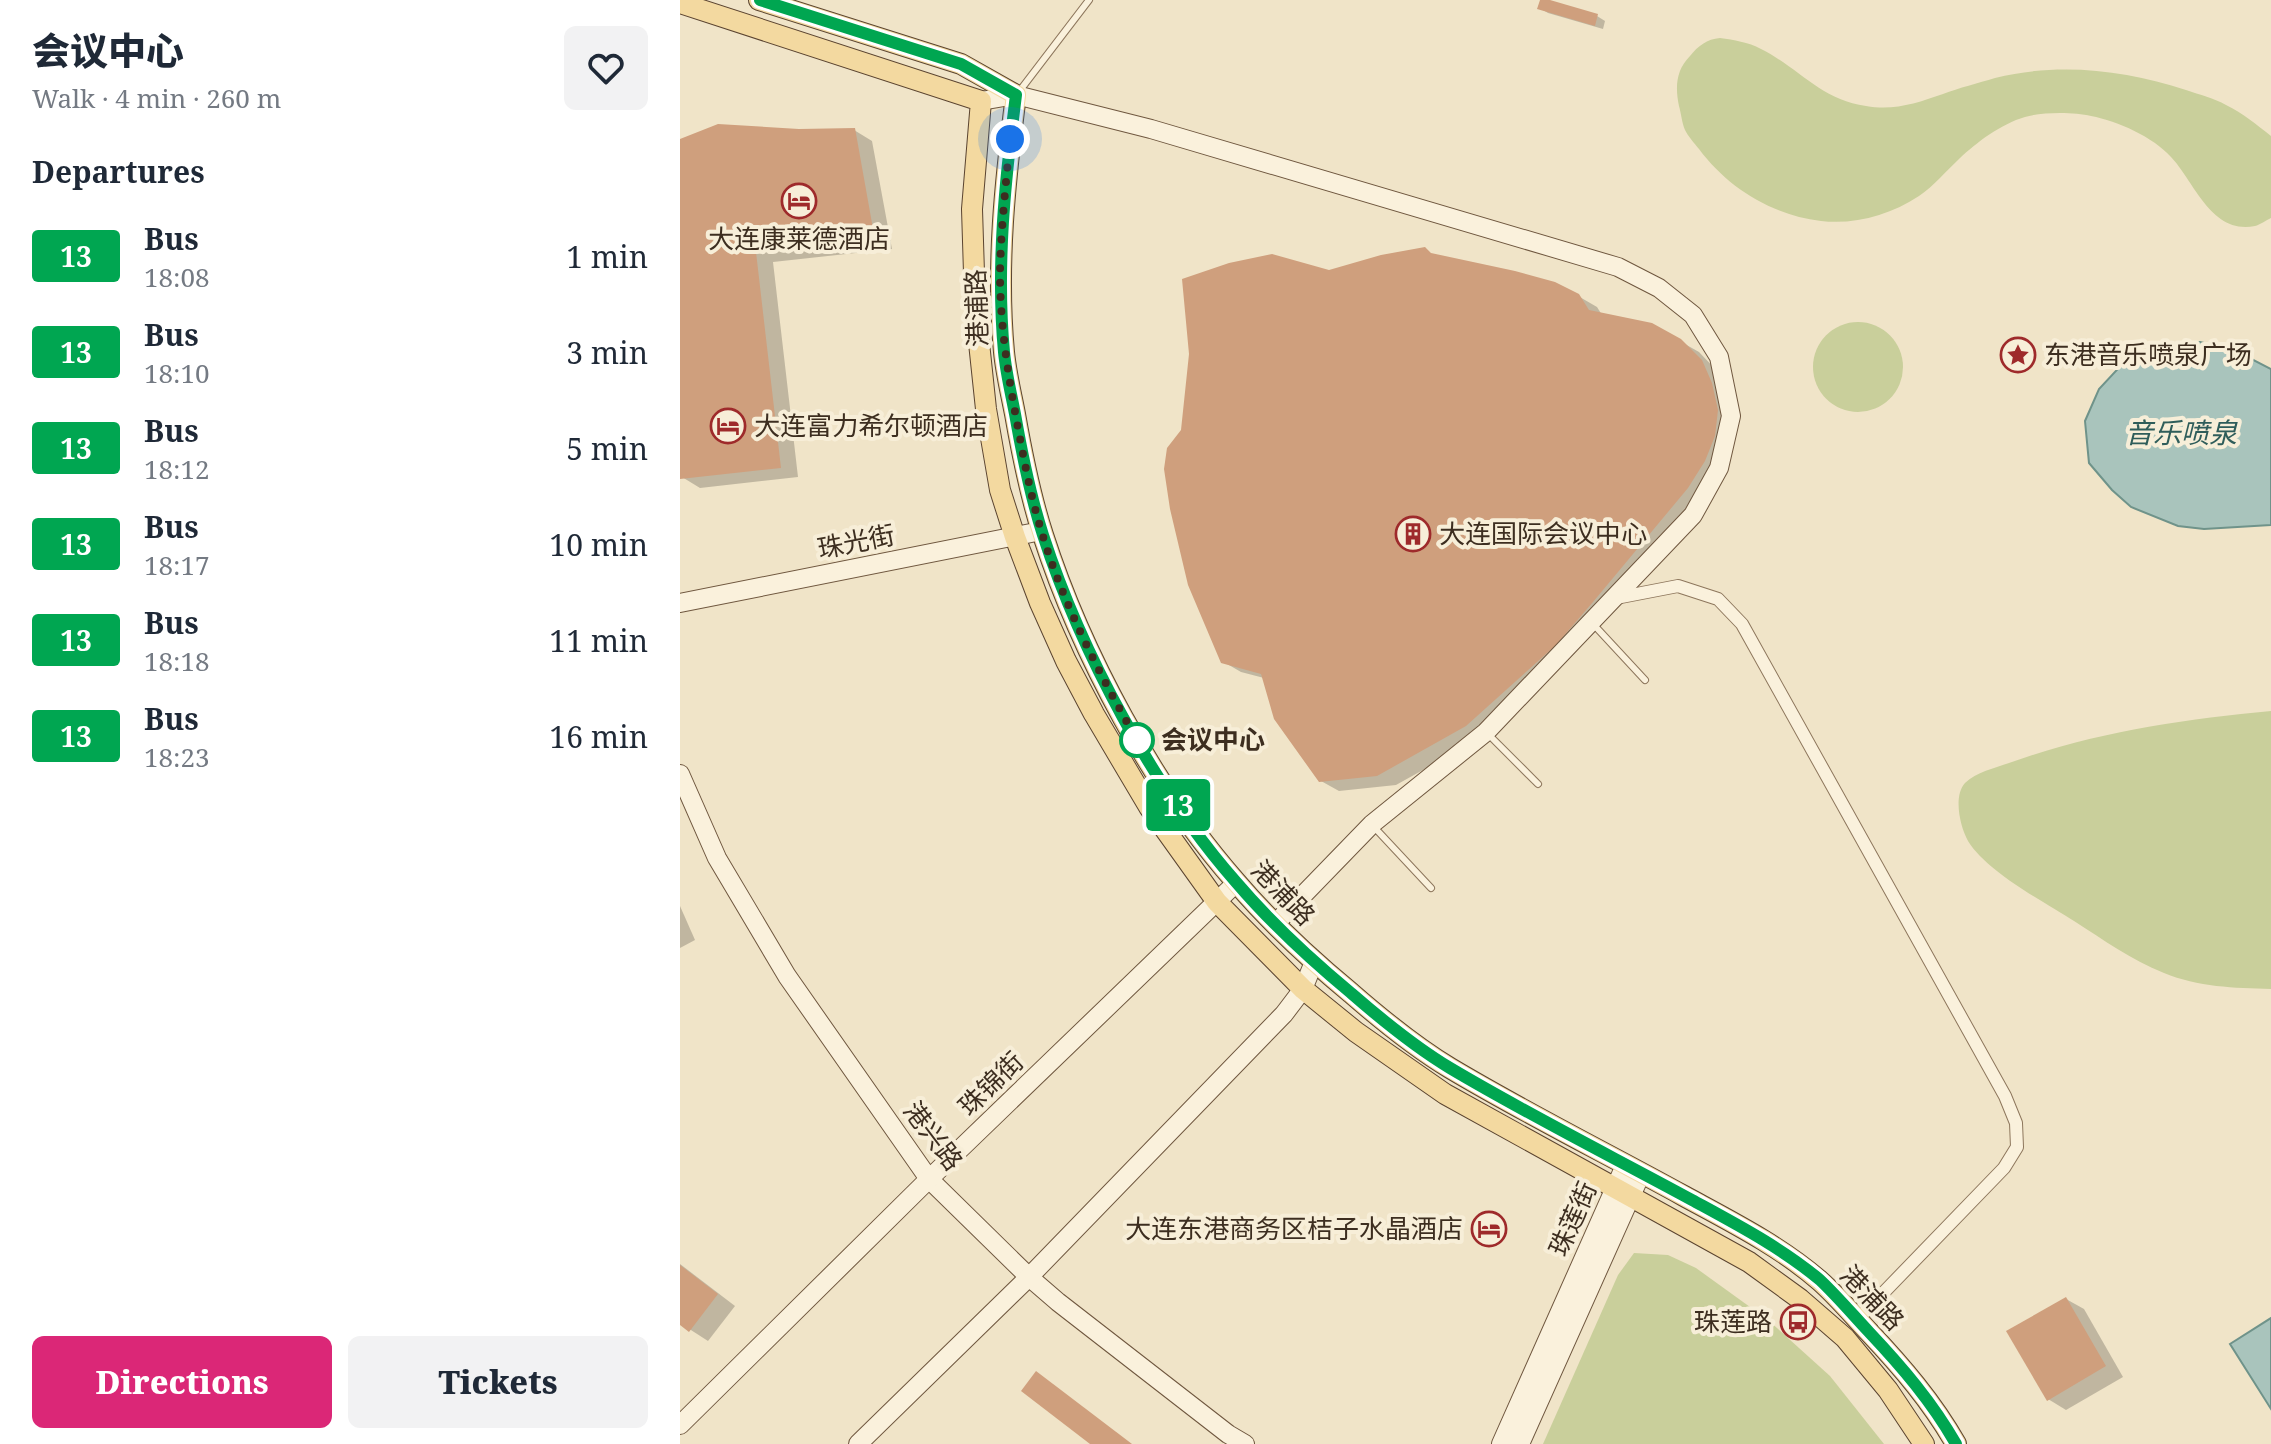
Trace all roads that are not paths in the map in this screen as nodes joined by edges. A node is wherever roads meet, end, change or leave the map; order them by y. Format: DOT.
graph roads {
  1 [pos="759,0"];
  2 [pos="1089,0"];
  3 [pos="680,3"];
  4 [pos="1016,95"];
  5 [pos="981,101"];
  6 [pos="1041,531"];
  7 [pos="1015,537"];
  8 [pos="1614,598"];
  9 [pos="680,603"];
  10 [pos="1591,623"];
  11 [pos="1645,680"];
  12 [pos="1486,732"];
  13 [pos="680,774"];
  14 [pos="1538,784"];
  15 [pos="1372,824"];
  16 [pos="1236,883"];
  17 [pos="1431,888"];
  18 [pos="1217,902"];
  19 [pos="1275,924"];
  20 [pos="1314,962"];
  21 [pos="1303,989"];
  22 [pos="1634,1169"];
  23 [pos="929,1179"];
  24 [pos="1623,1192"];
  25 [pos="1029,1277"];
  26 [pos="1858,1319"];
  27 [pos="680,1425"];
  28 [pos="858,1444"];
  29 [pos="1245,1444"];
  30 [pos="1501,1444"];
  31 [pos="1520,1444"];
  32 [pos="1924,1444"];
  33 [pos="1956,1444"];
  1 -- 4 [label="main road"];
  2 -- 4 [label="lane"];
  3 -- 5 [label="main road"];
  4 -- 5 [label="main road"];
  4 -- 6 [label="main road, 港浦路"];
  4 -- 8 [label="main road"];
  5 -- 7 [label="main road, 港浦路"];
  6 -- 7 [label="main road, 珠光街"];
  6 -- 16 [label="main road, 港浦路"];
  7 -- 9 [label="main road, 珠光街"];
  7 -- 18 [label="main road, 港浦路"];
  8 -- 10 [label="main road"];
  8 -- 26 [label="street"];
  10 -- 11 [label="lane"];
  10 -- 12 [label="main road"];
  12 -- 14 [label="lane"];
  12 -- 15 [label="main road"];
  13 -- 23 [label="main road, 港兴路"];
  15 -- 17 [label="lane"];
  15 -- 19 [label="main road"];
  16 -- 18 [label="main road, 珠锦街"];
  16 -- 19 [label="main road, 港浦路"];
  18 -- 21 [label="main road, 港浦路"];
  18 -- 23 [label="main road, 珠锦街"];
  19 -- 20 [label="main road, 港浦路"];
  20 -- 21 [label="main road"];
  20 -- 22 [label="main road, 港浦路"];
  21 -- 24 [label="main road, 港浦路"];
  21 -- 25 [label="main road"];
  22 -- 24 [label="main road, 珠莲街"];
  22 -- 26 [label="main road, 港浦路"];
  23 -- 25 [label="main road, 港兴路"];
  23 -- 27 [label="main road, 珠锦街"];
  24 -- 30 [label="main road, 珠莲街"];
  24 -- 31 [label="main road, 珠莲街"];
  24 -- 32 [label="main road, 港浦路"];
  25 -- 28 [label="main road"];
  25 -- 29 [label="main road, 港兴路"];
  26 -- 33 [label="main road, 港浦路"];
}
